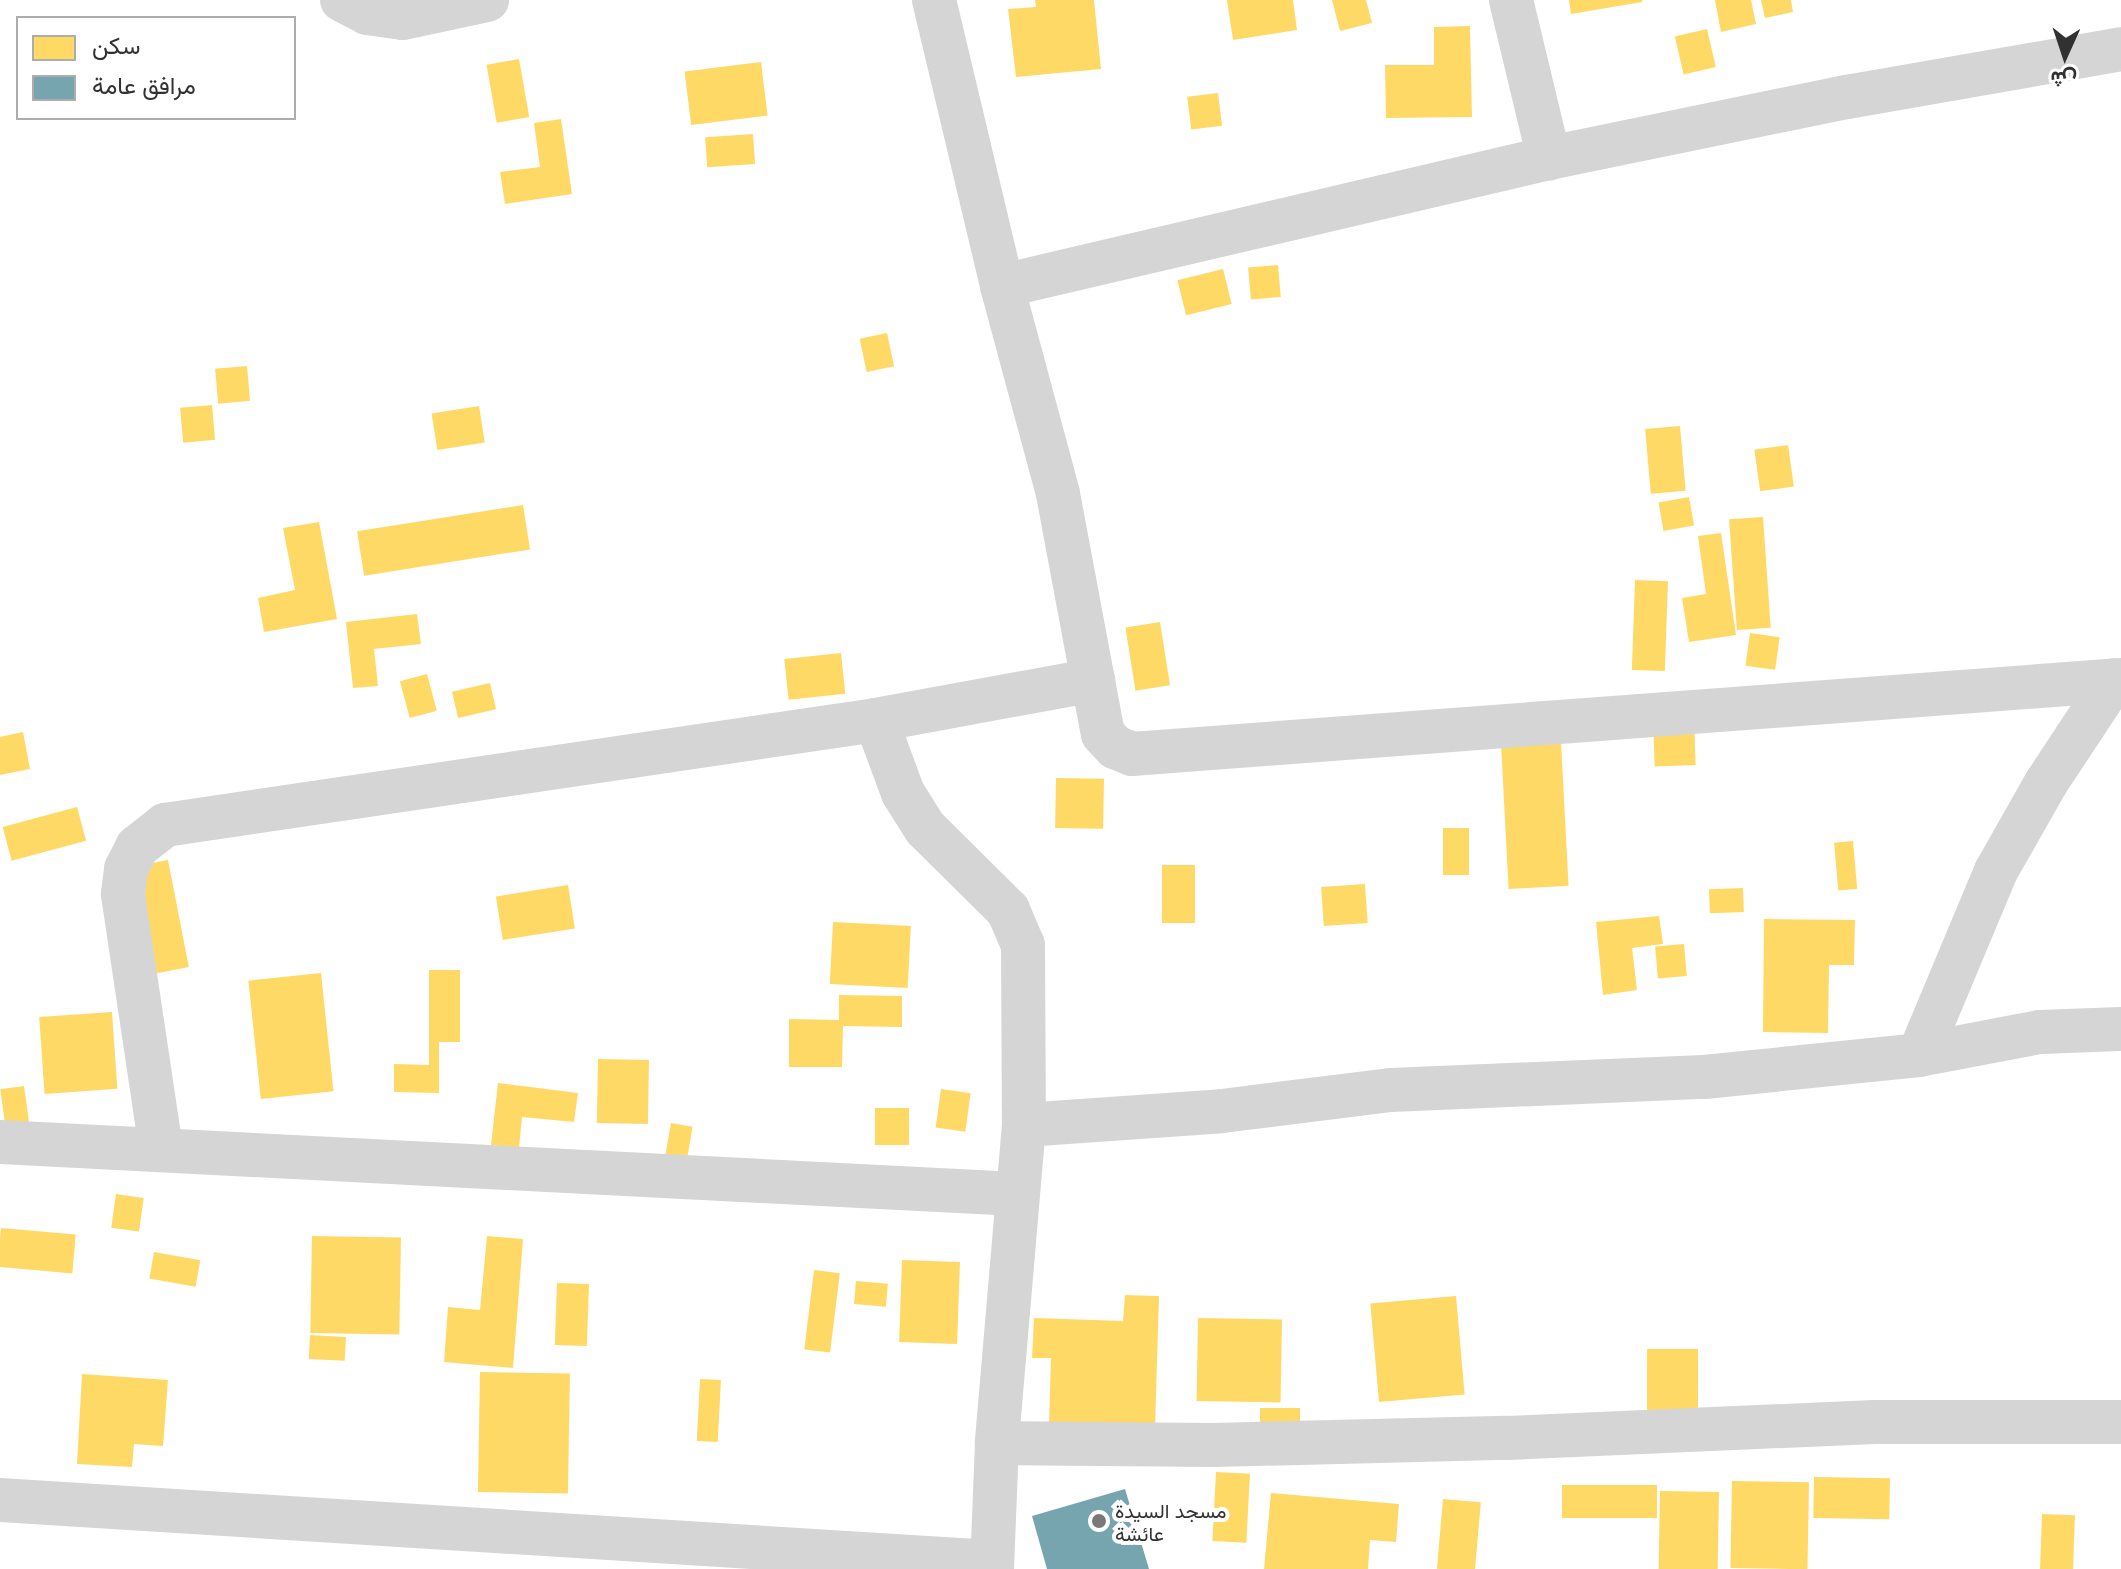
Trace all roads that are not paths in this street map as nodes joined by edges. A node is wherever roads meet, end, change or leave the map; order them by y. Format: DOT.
graph roads {
  1 [pos="342,0"];
  2 [pos="487,0"];
  3 [pos="934,0"];
  4 [pos="1511,0"];
  5 [pos="2121,49"];
  6 [pos="1549,158"];
  7 [pos="1002,286"];
  8 [pos="1093,680"];
  9 [pos="2118,680"];
  10 [pos="876,720"];
  11 [pos="2121,1029"];
  12 [pos="1919,1055"];
  13 [pos="1024,1125"];
  14 [pos="0,1142"];
  15 [pos="161,1149"];
  16 [pos="1017,1194"];
  17 [pos="2121,1422"];
  18 [pos="997,1443"];
  19 [pos="0,1500"];
  20 [pos="992,1566"];
  1 -- 2 [label="street"];
  3 -- 7 [label="street"];
  4 -- 6 [label="street"];
  5 -- 6 [label="street"];
  6 -- 7 [label="street"];
  7 -- 8 [label="street"];
  8 -- 9 [label="street"];
  8 -- 10 [label="street"];
  9 -- 12 [label="street"];
  10 -- 13 [label="street"];
  10 -- 15 [label="street"];
  11 -- 12 [label="street"];
  12 -- 13 [label="street"];
  13 -- 16 [label="street"];
  14 -- 15 [label="street"];
  15 -- 16 [label="street"];
  16 -- 18 [label="street"];
  17 -- 18 [label="street"];
  18 -- 20 [label="street"];
  19 -- 20 [label="street"];
}
